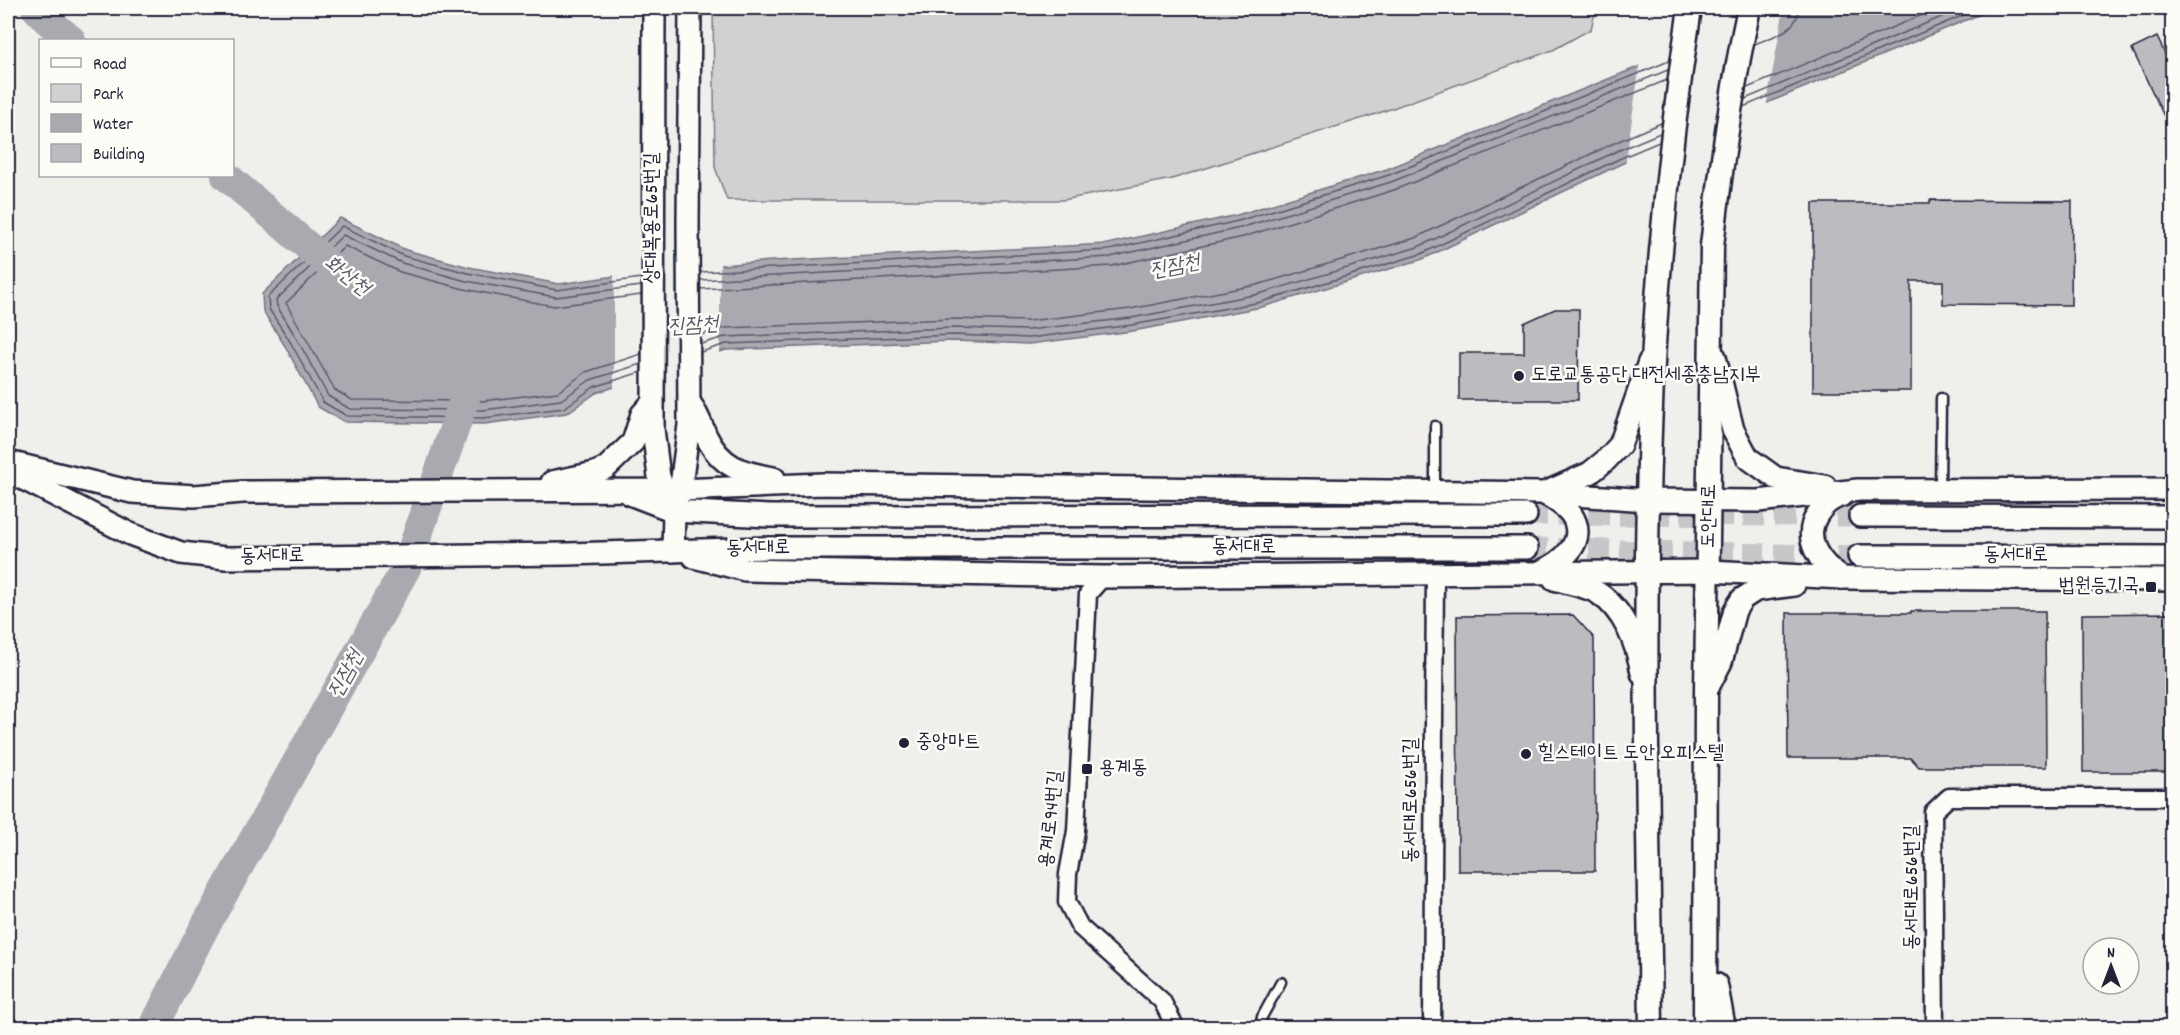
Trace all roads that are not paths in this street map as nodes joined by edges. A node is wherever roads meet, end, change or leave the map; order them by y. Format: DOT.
graph roads {
  1 [pos="654,8"];
  2 [pos="690,8"];
  3 [pos="1690,8"];
  4 [pos="1749,8"];
  5 [pos="1710,335"];
  6 [pos="1654,345"];
  7 [pos="1941,398"];
  8 [pos="653,401"];
  9 [pos="692,415"];
  10 [pos="1435,426"];
  11 [pos="8,462"];
  12 [pos="8,471"];
  13 [pos="822,484"];
  14 [pos="2172,489"];
  15 [pos="620,490"];
  16 [pos="671,490"];
  17 [pos="1858,490"];
  18 [pos="1940,490"];
  19 [pos="521,491"];
  20 [pos="1435,493"];
  21 [pos="1545,493"];
  22 [pos="1648,500"];
  23 [pos="1710,500"];
  24 [pos="674,511"];
  25 [pos="1526,515"];
  26 [pos="1860,516"];
  27 [pos="2172,517"];
  28 [pos="1527,549"];
  29 [pos="673,551"];
  30 [pos="1859,556"];
  31 [pos="2172,556"];
  32 [pos="1648,571"];
  33 [pos="1708,571"];
  34 [pos="1435,573"];
  35 [pos="1536,573"];
  36 [pos="1103,577"];
  37 [pos="1842,578"];
  38 [pos="2172,580"];
  39 [pos="1706,691"];
  40 [pos="1647,695"];
  41 [pos="2172,797"];
  42 [pos="1706,931"];
  43 [pos="1281,982"];
  44 [pos="1176,1028"];
  45 [pos="1260,1028"];
  46 [pos="1432,1028"];
  47 [pos="1651,1028"];
  48 [pos="1705,1028"];
  49 [pos="1724,1028"];
  50 [pos="1935,1028"];
  1 -- 8 [label="street, 상대복용로65번길"];
  2 -- 9 [label="street, 상대복용로65번길"];
  3 -- 6 [label="main road"];
  4 -- 5 [label="main road, 도안대로"];
  5 -- 17 [label="street"];
  5 -- 23 [label="main road, 도안대로"];
  6 -- 21 [label="street"];
  6 -- 22 [label="main road"];
  7 -- 18 [label="lane"];
  8 -- 16 [label="street, 상대복용로65번길"];
  8 -- 19 [label="street"];
  9 -- 13 [label="street"];
  9 -- 16 [label="street, 상대복용로65번길"];
  10 -- 20 [label="lane"];
  11 -- 19 [label="street"];
  12 -- 29 [label="street, 동서대로"];
  13 -- 16 [label="street"];
  13 -- 20 [label="street"];
  14 -- 18 [label="street"];
  15 -- 16 [label="street"];
  15 -- 19 [label="street"];
  15 -- 24 [label="street, 동서대로"];
  16 -- 24 [label="street, 상대복용로65번길"];
  17 -- 18 [label="street"];
  17 -- 23 [label="street"];
  17 -- 37 [label="street"];
  20 -- 21 [label="street"];
  21 -- 22 [label="street"];
  21 -- 35 [label="street"];
  22 -- 23 [label="street"];
  22 -- 32 [label="main road"];
  23 -- 33 [label="main road, 도안대로"];
  24 -- 25 [label="street, 동서대로"];
  24 -- 29 [label="street, 상대복용로65번길"];
  26 -- 27 [label="street, 동서대로"];
  28 -- 29 [label="street, 동서대로"];
  29 -- 36 [label="street"];
  30 -- 31 [label="street, 동서대로"];
  32 -- 33 [label="street"];
  32 -- 35 [label="street"];
  32 -- 40 [label="main road"];
  33 -- 37 [label="street"];
  33 -- 39 [label="main road, 도안대로"];
  34 -- 35 [label="street"];
  34 -- 36 [label="street"];
  34 -- 46 [label="street, 동서대로656번길"];
  35 -- 40 [label="street"];
  36 -- 44 [label="street, 용계로94번길"];
  37 -- 38 [label="street"];
  37 -- 39 [label="street"];
  39 -- 42 [label="main road, 도안대로"];
  40 -- 47 [label="main road"];
  41 -- 50 [label="street, 동서대로656번길"];
  42 -- 48 [label="main road, 도안대로"];
  42 -- 49 [label="main road"];
  43 -- 45 [label="lane"];
}
